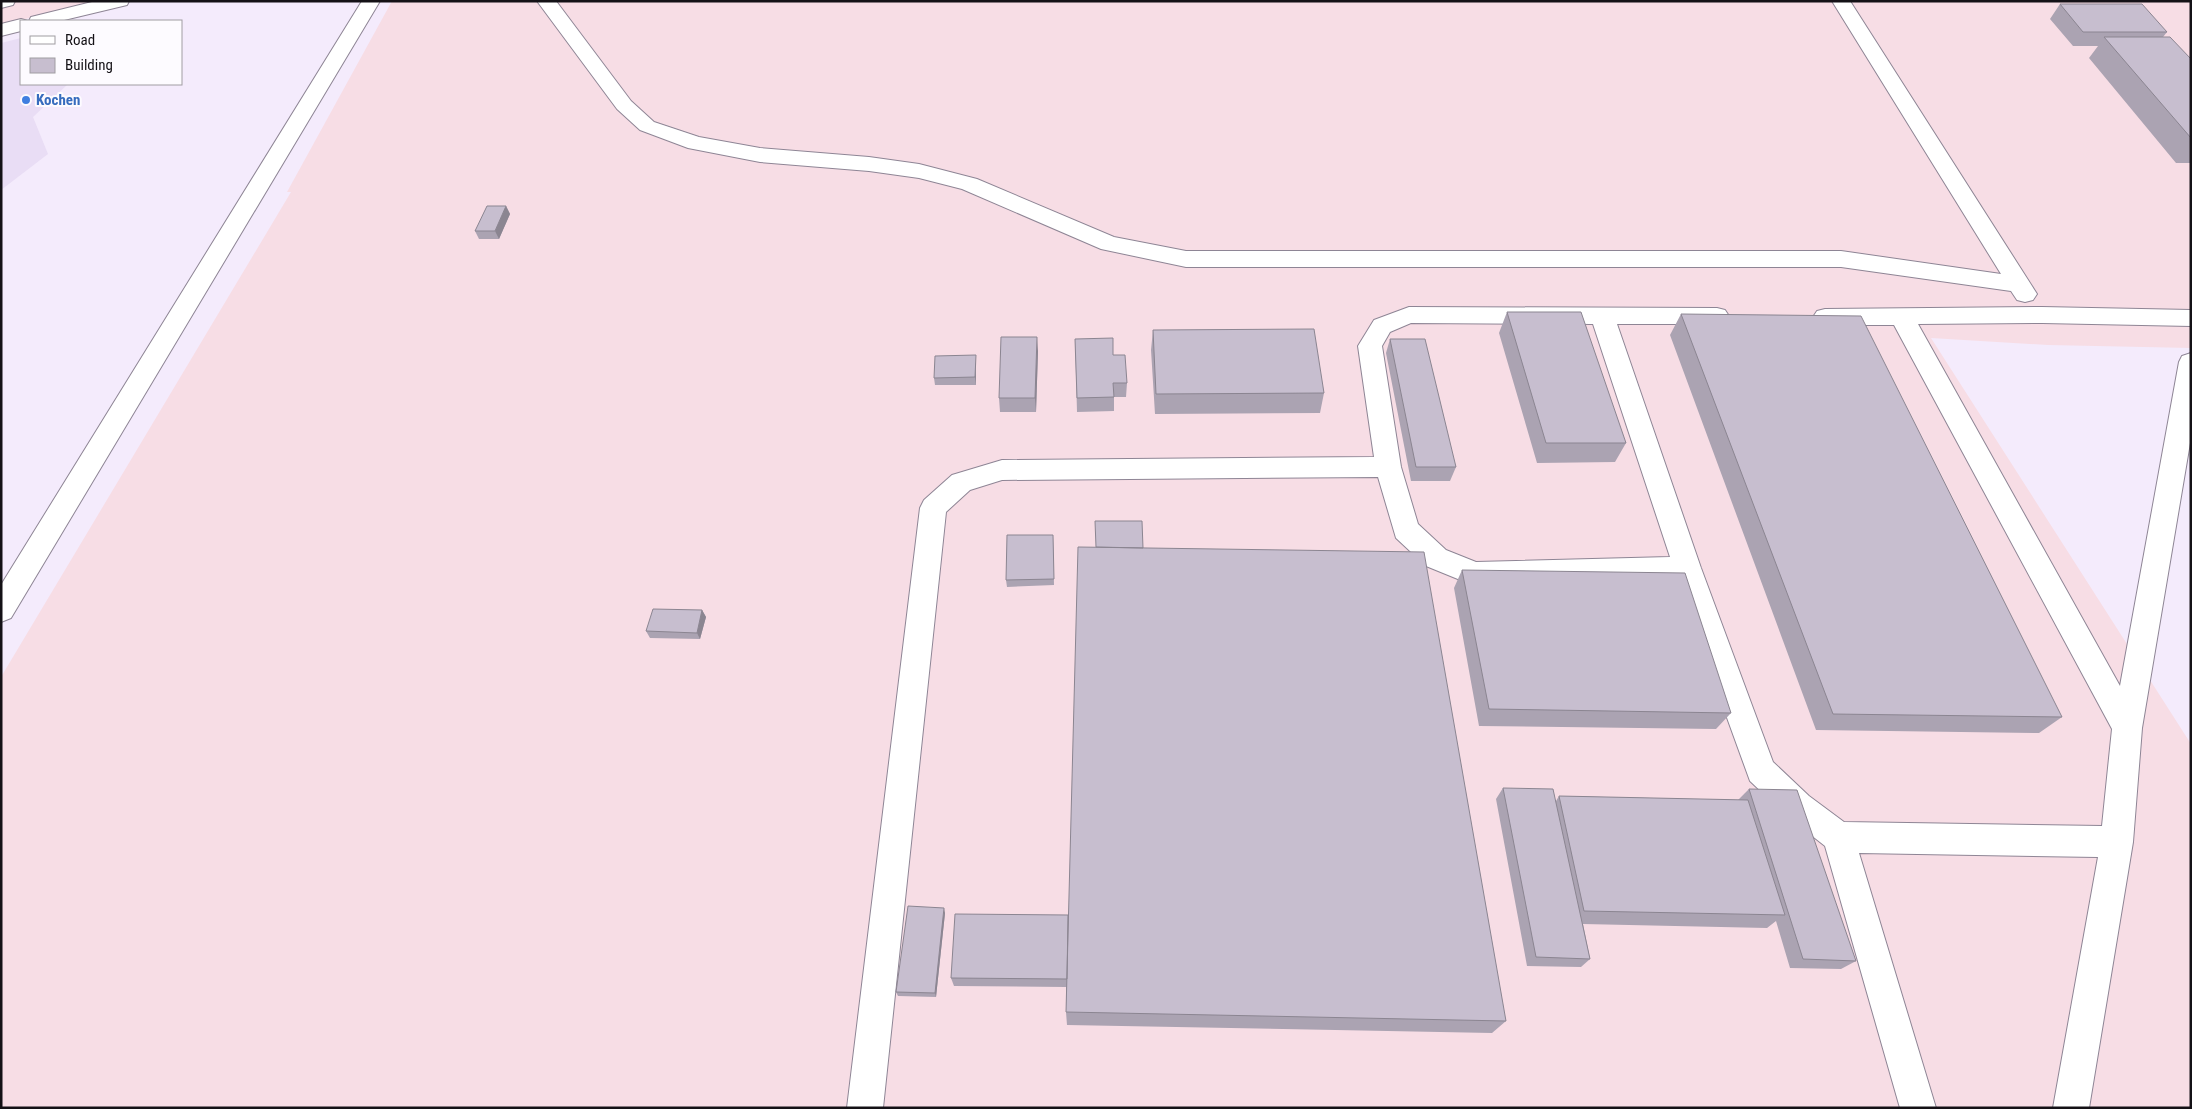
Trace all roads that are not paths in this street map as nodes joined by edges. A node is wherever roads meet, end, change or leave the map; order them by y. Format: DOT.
graph roads {
  1 [pos="6,1"];
  2 [pos="120,1"];
  3 [pos="371,1"];
  4 [pos="546,1"];
  5 [pos="1841,1"];
  6 [pos="1,2"];
  7 [pos="42,20"];
  8 [pos="20,25"];
  9 [pos="1,30"];
  10 [pos="2018,284"];
  11 [pos="2042,315"];
  12 [pos="1602,316"];
  13 [pos="1742,316"];
  14 [pos="1802,317"];
  15 [pos="1902,317"];
  16 [pos="2191,318"];
  17 [pos="2191,362"];
  18 [pos="1388,467"];
  19 [pos="1686,568"];
  20 [pos="1,610"];
  21 [pos="2127,728"];
  22 [pos="1838,837"];
  23 [pos="2117,842"];
  24 [pos="865,1108"];
  25 [pos="1918,1108"];
  26 [pos="2071,1108"];
  1 -- 6 [label="street"];
  2 -- 7 [label="street"];
  3 -- 20 [label="street"];
  4 -- 10 [label="street"];
  5 -- 10 [label="street"];
  8 -- 9 [label="street"];
  10 -- 11 [label="street"];
  11 -- 15 [label="street"];
  11 -- 16 [label="street"];
  12 -- 13 [label="street"];
  12 -- 18 [label="street"];
  12 -- 19 [label="street"];
  14 -- 15 [label="street"];
  15 -- 21 [label="street"];
  17 -- 21 [label="street"];
  18 -- 19 [label="street"];
  18 -- 24 [label="street"];
  19 -- 22 [label="street"];
  21 -- 23 [label="street"];
  22 -- 23 [label="street"];
  22 -- 25 [label="street"];
  23 -- 26 [label="street"];
}
